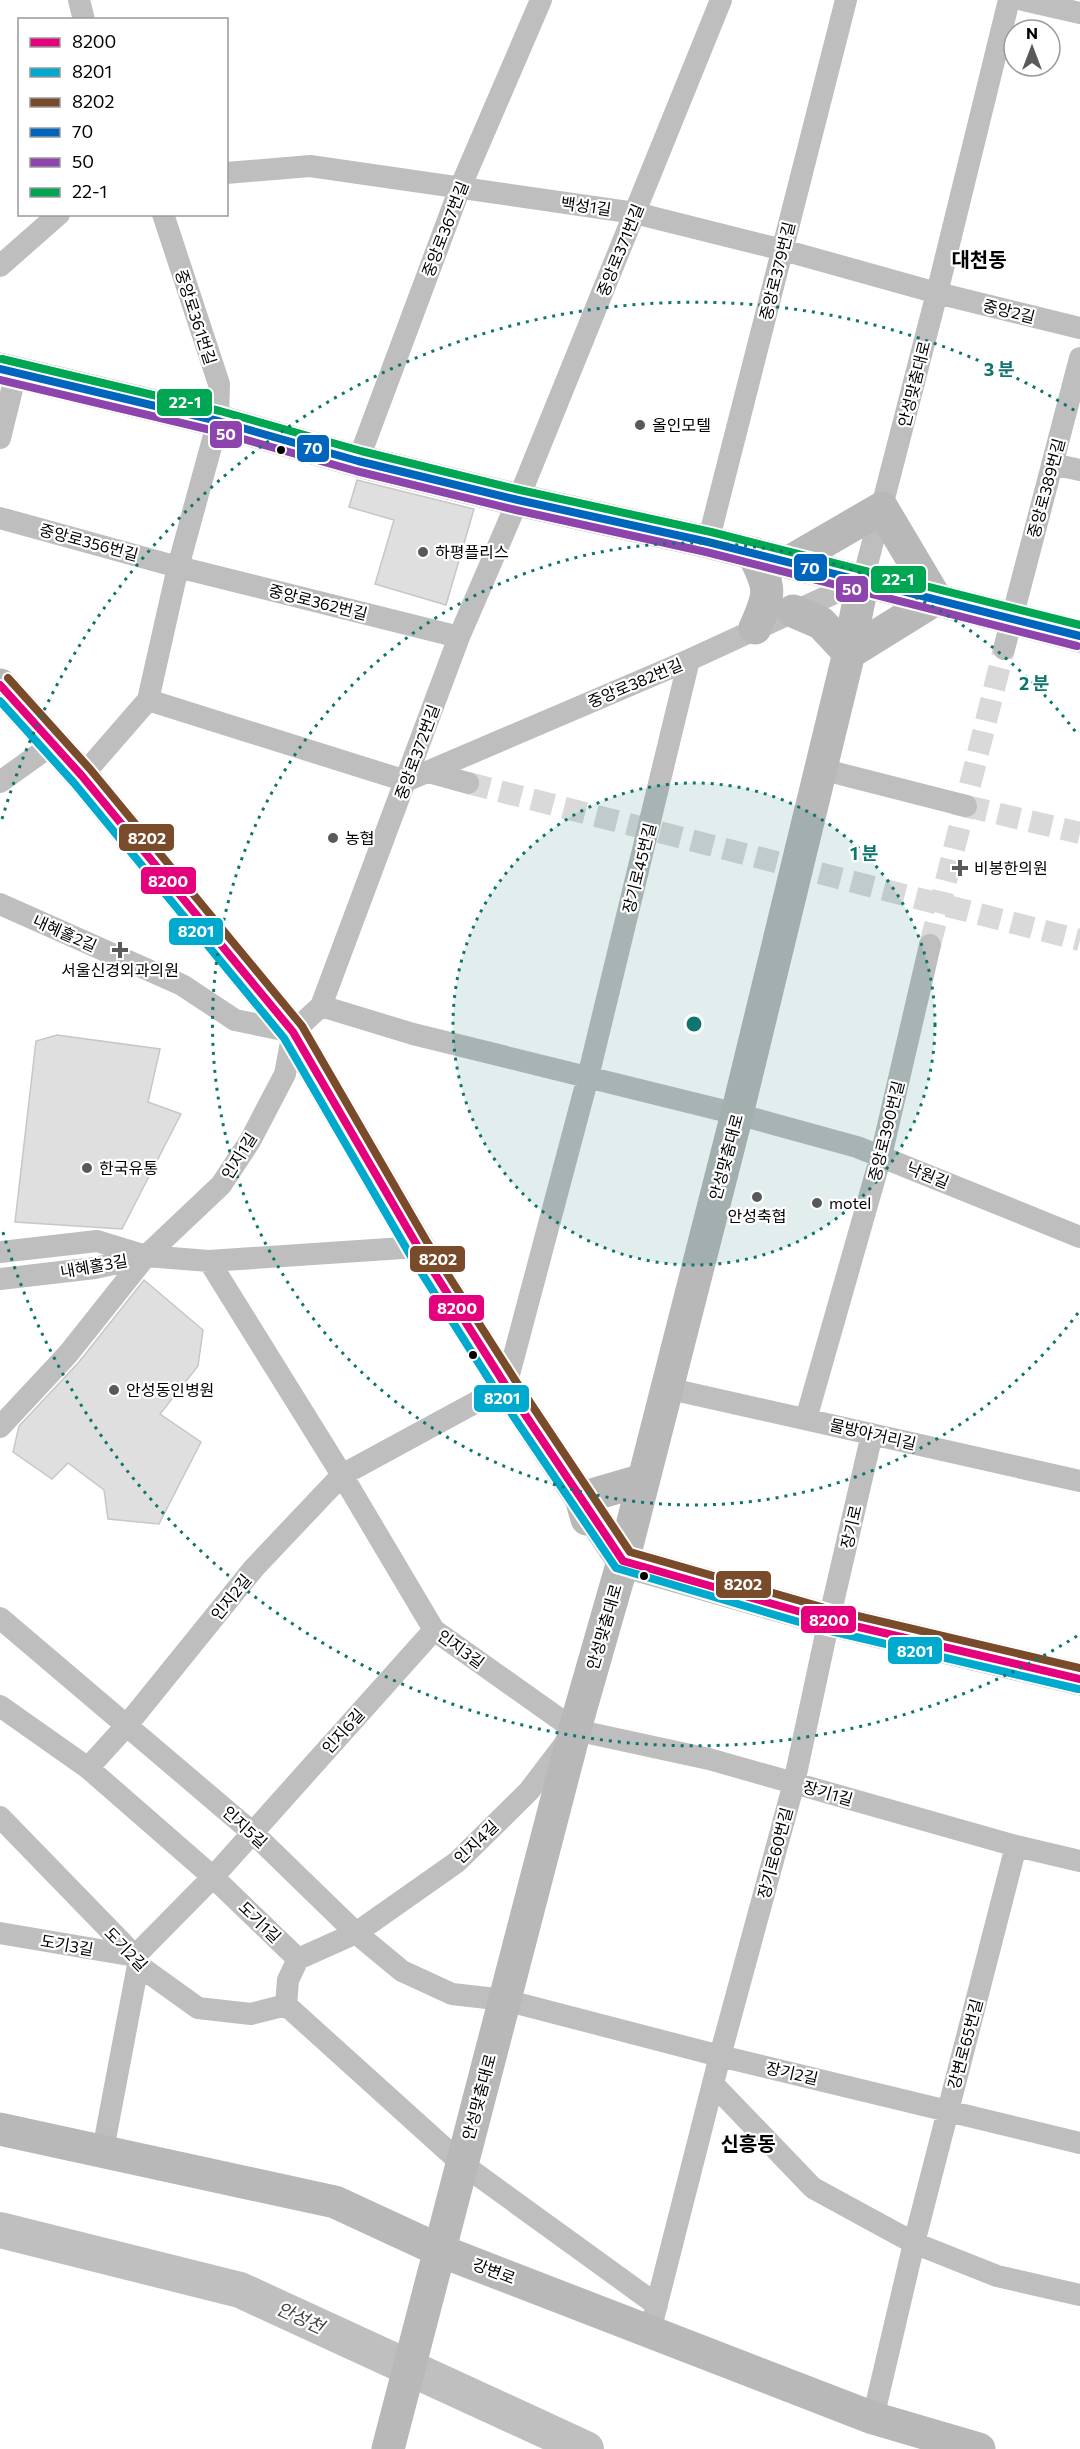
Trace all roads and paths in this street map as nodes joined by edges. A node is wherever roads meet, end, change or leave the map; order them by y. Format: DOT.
graph roads {
  1 [pos="79,0"];
  2 [pos="541,0"];
  3 [pos="721,0"];
  4 [pos="846,0"];
  5 [pos="1009,0"];
  6 [pos="1023,0"];
  7 [pos="1080,13"];
  8 [pos="84,18"];
  9 [pos="228,173"];
  10 [pos="460,188"];
  11 [pos="635,213"];
  12 [pos="58,216"];
  13 [pos="165,216"];
  14 [pos="783,250"];
  15 [pos="0,266"];
  16 [pos="937,293"];
  17 [pos="1080,328"];
  18 [pos="1080,358"];
  19 [pos="8,371"];
  20 [pos="219,422"];
  21 [pos="0,438"];
  22 [pos="358,460"];
  23 [pos="1052,464"];
  24 [pos="1080,470"];
  25 [pos="518,500"];
  26 [pos="882,508"];
  27 [pos="0,518"];
  28 [pos="708,542"];
  29 [pos="753,553"];
  30 [pos="789,562"];
  31 [pos="177,567"];
  32 [pos="863,580"];
  33 [pos="936,599"];
  34 [pos="793,611"];
  35 [pos="755,628"];
  36 [pos="1008,634"];
  37 [pos="1080,636"];
  38 [pos="459,638"];
  39 [pos="849,653"];
  40 [pos="689,660"];
  41 [pos="0,685"];
  42 [pos="148,700"];
  43 [pos="53,744"];
  44 [pos="821,769"];
  45 [pos="428,772"];
  46 [pos="82,776"];
  47 [pos="406,781"];
  48 [pos="0,782"];
  49 [pos="468,783"];
  50 [pos="966,806"];
  51 [pos="0,904"];
  52 [pos="930,945"];
  53 [pos="321,1006"];
  54 [pos="293,1032"];
  55 [pos="588,1077"];
  56 [pos="737,1113"];
  57 [pos="881,1156"];
  58 [pos="1080,1238"];
  59 [pos="418,1247"];
  60 [pos="0,1252"];
  61 [pos="146,1256"];
  62 [pos="209,1261"];
  63 [pos="0,1279"];
  64 [pos="506,1386"];
  65 [pos="666,1388"];
  66 [pos="806,1419"];
  67 [pos="0,1427"];
  68 [pos="872,1434"];
  69 [pos="342,1475"];
  70 [pos="643,1480"];
  71 [pos="1080,1481"];
  72 [pos="581,1498"];
  73 [pos="623,1561"];
  74 [pos="672,1575"];
  75 [pos="610,1608"];
  76 [pos="0,1618"];
  77 [pos="829,1620"];
  78 [pos="434,1630"];
  79 [pos="1080,1679"];
  80 [pos="0,1706"];
  81 [pos="128,1725"];
  82 [pos="575,1730"];
  83 [pos="88,1768"];
  84 [pos="794,1783"];
  85 [pos="0,1817"];
  86 [pos="253,1833"];
  87 [pos="1016,1846"];
  88 [pos="1080,1861"];
  89 [pos="213,1877"];
  90 [pos="0,1933"];
  91 [pos="356,1933"];
  92 [pos="298,1959"];
  93 [pos="136,1961"];
  94 [pos="505,2000"];
  95 [pos="286,2005"];
  96 [pos="720,2056"];
  97 [pos="713,2084"];
  98 [pos="948,2110"];
  99 [pos="0,2129"];
  100 [pos="1080,2143"];
  101 [pos="103,2150"];
  102 [pos="461,2163"];
  103 [pos="914,2243"];
  104 [pos="439,2257"];
  105 [pos="1080,2295"];
  106 [pos="653,2318"];
  107 [pos="873,2418"];
  108 [pos="388,2449"];
  109 [pos="979,2449"];
  1 -- 8 [label="street"];
  2 -- 10 [label="street, 중앙로367번길"];
  3 -- 11 [label="street, 중앙로371번길"];
  4 -- 14 [label="street, 중앙로379번길"];
  5 -- 16 [label="street, 안성맞춤대로"];
  6 -- 7 [label="street"];
  9 -- 10 [label="street, 백성1길"];
  10 -- 11 [label="street, 백성1길"];
  10 -- 22 [label="street, 중앙로367번길"];
  11 -- 14 [label="street, 백성1길"];
  11 -- 25 [label="street, 중앙로371번길"];
  12 -- 15 [label="street"];
  13 -- 20 [label="street, 중앙로361번길"];
  14 -- 16 [label="street, 백성1길"];
  14 -- 28 [label="street, 중앙로379번길"];
  16 -- 17 [label="street, 중앙2길"];
  16 -- 26 [label="street, 안성맞춤대로"];
  18 -- 23 [label="street, 중앙로389번길"];
  19 -- 20 [label="main road"];
  19 -- 21 [label="street"];
  20 -- 22 [label="main road"];
  20 -- 31 [label="street"];
  22 -- 25 [label="main road"];
  23 -- 24 [label="street"];
  23 -- 36 [label="street, 중앙로389번길"];
  25 -- 28 [label="main road"];
  25 -- 38 [label="street, 중앙로372번길"];
  26 -- 30 [label="main road"];
  26 -- 32 [label="street, 안성맞춤대로"];
  26 -- 33 [label="main road"];
  27 -- 31 [label="street, 중앙로356번길"];
  28 -- 29 [label="main road"];
  29 -- 30 [label="main road"];
  29 -- 35 [label="main road"];
  30 -- 32 [label="main road"];
  31 -- 38 [label="street, 중앙로362번길"];
  31 -- 42 [label="street"];
  32 -- 33 [label="main road"];
  32 -- 34 [label="street, 중앙로382번길"];
  32 -- 39 [label="main road, 안성맞춤대로"];
  33 -- 36 [label="main road"];
  33 -- 39 [label="main road"];
  34 -- 35 [label="street, 중앙로382번길"];
  34 -- 39 [label="main road"];
  35 -- 40 [label="street, 중앙로382번길"];
  36 -- 37 [label="main road"];
  38 -- 47 [label="street, 중앙로372번길"];
  39 -- 44 [label="main road, 안성맞춤대로"];
  40 -- 45 [label="street, 중앙로382번길"];
  40 -- 55 [label="street, 장기로45번길"];
  41 -- 43 [label="main road"];
  42 -- 46 [label="street"];
  42 -- 47 [label="street"];
  43 -- 46 [label="main road"];
  43 -- 48 [label="street"];
  44 -- 50 [label="street"];
  44 -- 56 [label="main road, 안성맞춤대로"];
  45 -- 47 [label="street, 중앙로382번길"];
  45 -- 49 [label="street"];
  46 -- 54 [label="main road"];
  47 -- 53 [label="street, 중앙로372번길"];
  51 -- 54 [label="street, 내혜홀2길"];
  52 -- 57 [label="street, 중앙로390번길"];
  53 -- 54 [label="street, 중앙로372번길"];
  53 -- 55 [label="street"];
  54 -- 59 [label="main road"];
  54 -- 61 [label="street, 인지1길"];
  55 -- 56 [label="street"];
  55 -- 64 [label="street, 장기로45번길"];
  56 -- 57 [label="street, 낙원길"];
  56 -- 65 [label="main road, 안성맞춤대로"];
  57 -- 58 [label="street, 낙원길"];
  57 -- 66 [label="street, 중앙로390번길"];
  59 -- 62 [label="street"];
  59 -- 64 [label="main road"];
  60 -- 61 [label="street, 내혜홀3길"];
  61 -- 62 [label="street"];
  61 -- 63 [label="street, 내혜홀3길"];
  61 -- 67 [label="street, 인지1길"];
  62 -- 69 [label="street"];
  64 -- 69 [label="street, 인지2길"];
  64 -- 72 [label="main road"];
  65 -- 66 [label="street, 물방아거리길"];
  65 -- 70 [label="main road, 안성맞춤대로"];
  66 -- 68 [label="street, 물방아거리길"];
  68 -- 71 [label="street, 물방아거리길"];
  68 -- 77 [label="street, 장기로"];
  69 -- 78 [label="street, 인지3길"];
  69 -- 81 [label="street, 인지2길"];
  70 -- 72 [label="main road"];
  70 -- 73 [label="main road, 안성맞춤대로"];
  72 -- 73 [label="main road"];
  72 -- 75 [label="main road"];
  73 -- 74 [label="main road"];
  73 -- 75 [label="main road, 안성맞춤대로"];
  74 -- 75 [label="main road"];
  74 -- 77 [label="main road"];
  75 -- 82 [label="main road, 안성맞춤대로"];
  76 -- 81 [label="street, 인지5길"];
  77 -- 79 [label="main road"];
  77 -- 84 [label="street, 장기로60번길"];
  78 -- 82 [label="street, 인지3길"];
  78 -- 86 [label="street, 인지6길"];
  80 -- 83 [label="street, 도기1길"];
  81 -- 83 [label="street, 인지2길"];
  81 -- 86 [label="street, 인지5길"];
  82 -- 84 [label="street, 장기1길"];
  82 -- 91 [label="street, 인지4길"];
  82 -- 94 [label="main road, 안성맞춤대로"];
  83 -- 89 [label="street, 도기1길"];
  84 -- 87 [label="street, 장기1길"];
  84 -- 96 [label="street, 장기로60번길"];
  85 -- 93 [label="street, 도기2길"];
  86 -- 89 [label="street, 인지6길"];
  86 -- 91 [label="street, 인지5길"];
  87 -- 88 [label="street, 장기1길"];
  87 -- 98 [label="street, 강변로65번길"];
  89 -- 92 [label="street, 도기1길"];
  89 -- 93 [label="street, 인지6길"];
  90 -- 93 [label="street, 도기3길"];
  91 -- 92 [label="street, 인지4길"];
  91 -- 94 [label="street, 인지5길"];
  92 -- 95 [label="street"];
  93 -- 95 [label="street, 도기2길"];
  93 -- 101 [label="street"];
  94 -- 96 [label="street, 장기2길"];
  94 -- 102 [label="main road, 안성맞춤대로"];
  95 -- 102 [label="street"];
  96 -- 97 [label="street, 장기로60번길"];
  96 -- 98 [label="street, 장기2길"];
  97 -- 103 [label="street"];
  97 -- 106 [label="street, 장기로60번길"];
  98 -- 100 [label="street, 장기2길"];
  98 -- 103 [label="street, 강변로65번길"];
  99 -- 101 [label="main road, 강변로"];
  101 -- 104 [label="main road, 강변로"];
  102 -- 104 [label="main road, 안성맞춤대로"];
  102 -- 106 [label="street"];
  103 -- 105 [label="street"];
  103 -- 107 [label="street, 강변로65번길"];
  104 -- 106 [label="main road, 강변로"];
  104 -- 108 [label="main road, 안성맞춤대로"];
  106 -- 107 [label="main road, 강변로"];
  107 -- 109 [label="main road, 강변로"];
}
